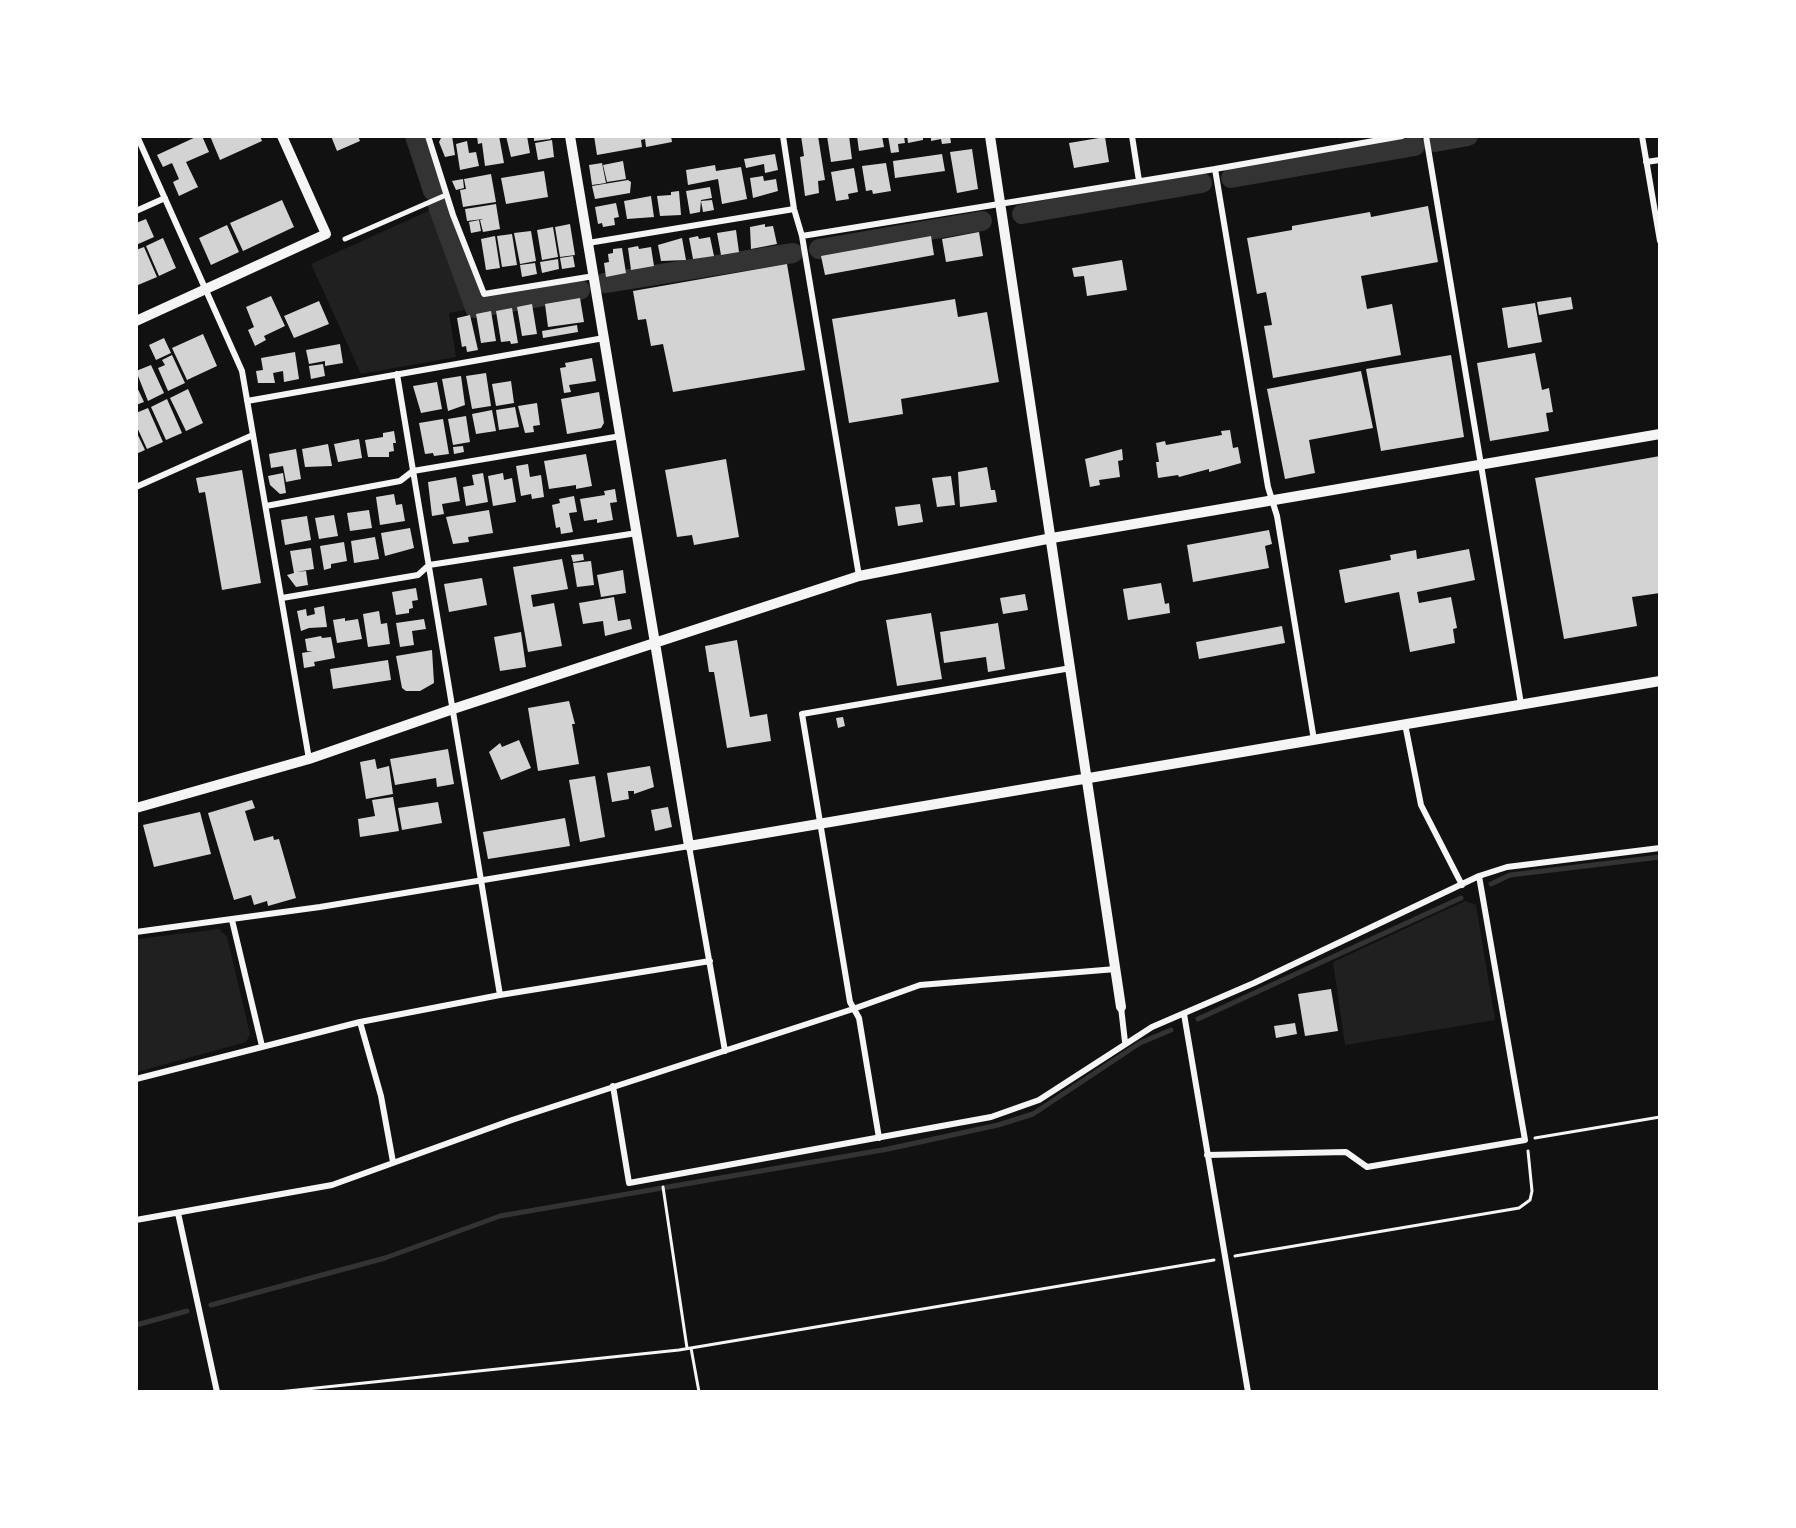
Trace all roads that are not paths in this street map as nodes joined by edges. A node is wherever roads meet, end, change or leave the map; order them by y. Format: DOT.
graph roads {
  1 [pos="137,136"];
  2 [pos="282,136"];
  3 [pos="428,136"];
  4 [pos="570,136"];
  5 [pos="783,136"];
  6 [pos="990,136"];
  7 [pos="1132,136"];
  8 [pos="1402,136"];
  9 [pos="1426,136"];
  10 [pos="1642,136"];
  11 [pos="1659,160"];
  12 [pos="1646,162"];
  13 [pos="1215,168"];
  14 [pos="1139,181"];
  15 [pos="446,195"];
  16 [pos="165,198"];
  17 [pos="1000,203"];
  18 [pos="794,209"];
  19 [pos="136,211"];
  20 [pos="802,236"];
  21 [pos="345,239"];
  22 [pos="1659,241"];
  23 [pos="588,243"];
  24 [pos="594,276"];
  25 [pos="206,290"];
  26 [pos="136,321"];
  27 [pos="605,338"];
  28 [pos="397,374"];
  29 [pos="247,401"];
  30 [pos="1659,434"];
  31 [pos="253,435"];
  32 [pos="621,436"];
  33 [pos="1482,464"];
  34 [pos="413,471"];
  35 [pos="136,487"];
  36 [pos="1273,501"];
  37 [pos="266,506"];
  38 [pos="638,533"];
  39 [pos="1052,538"];
  40 [pos="429,566"];
  41 [pos="859,576"];
  42 [pos="282,598"];
  43 [pos="656,643"];
  44 [pos="1071,668"];
  45 [pos="1659,681"];
  46 [pos="1521,704"];
  47 [pos="453,709"];
  48 [pos="1405,724"];
  49 [pos="1314,740"];
  50 [pos="309,759"];
  51 [pos="1087,778"];
  52 [pos="136,808"];
  53 [pos="819,824"];
  54 [pos="689,846"];
  55 [pos="1659,848"];
  56 [pos="1479,876"];
  57 [pos="481,880"];
  58 [pos="1462,885"];
  59 [pos="232,920"];
  60 [pos="136,932"];
  61 [pos="710,961"];
  62 [pos="1116,969"];
  63 [pos="500,995"];
  64 [pos="1121,1007"];
  65 [pos="853,1009"];
  66 [pos="1184,1014"];
  67 [pos="360,1022"];
  68 [pos="1125,1042"];
  69 [pos="262,1046"];
  70 [pos="725,1050"];
  71 [pos="136,1079"];
  72 [pos="613,1086"];
  73 [pos="879,1138"];
  74 [pos="1208,1155"];
  75 [pos="393,1162"];
  76 [pos="178,1213"];
  77 [pos="136,1220"];
  78 [pos="217,1392"];
  79 [pos="1248,1392"];
  1 -- 16 [label="street"];
  2 -- 25 [label="street"];
  3 -- 15 [label="street"];
  4 -- 23 [label="street"];
  5 -- 18 [label="street"];
  6 -- 17 [label="street"];
  7 -- 14 [label="street"];
  8 -- 13 [label="street"];
  9 -- 33 [label="street"];
  10 -- 12 [label="street"];
  11 -- 12 [label="street"];
  12 -- 22 [label="street"];
  13 -- 14 [label="street"];
  13 -- 36 [label="street"];
  14 -- 17 [label="street"];
  15 -- 21 [label="street"];
  15 -- 24 [label="street"];
  16 -- 19 [label="street"];
  16 -- 25 [label="street"];
  17 -- 20 [label="street"];
  17 -- 39 [label="street"];
  18 -- 20 [label="street"];
  18 -- 23 [label="street"];
  20 -- 41 [label="street"];
  23 -- 24 [label="street"];
  24 -- 27 [label="street"];
  25 -- 26 [label="street"];
  25 -- 29 [label="street"];
  27 -- 28 [label="street"];
  27 -- 32 [label="street"];
  28 -- 29 [label="street"];
  28 -- 34 [label="street"];
  29 -- 31 [label="street"];
  30 -- 33 [label="street"];
  31 -- 35 [label="street"];
  31 -- 37 [label="street"];
  32 -- 34 [label="street"];
  32 -- 38 [label="street"];
  33 -- 36 [label="street"];
  33 -- 46 [label="street"];
  34 -- 37 [label="street"];
  34 -- 40 [label="street"];
  36 -- 39 [label="street"];
  36 -- 49 [label="street"];
  37 -- 42 [label="street"];
  38 -- 40 [label="street"];
  38 -- 43 [label="street"];
  39 -- 41 [label="street"];
  39 -- 44 [label="street"];
  40 -- 42 [label="street"];
  40 -- 47 [label="street"];
  41 -- 43 [label="street"];
  42 -- 50 [label="street"];
  43 -- 47 [label="street"];
  43 -- 54 [label="street"];
  44 -- 51 [label="street"];
  44 -- 53 [label="street"];
  45 -- 46 [label="street"];
  46 -- 48 [label="street"];
  47 -- 50 [label="street"];
  47 -- 57 [label="street"];
  48 -- 49 [label="street"];
  48 -- 58 [label="street"];
  49 -- 51 [label="street"];
  50 -- 52 [label="street"];
  51 -- 53 [label="street"];
  51 -- 62 [label="street"];
  53 -- 54 [label="street"];
  53 -- 65 [label="street"];
  54 -- 57 [label="street"];
  54 -- 61 [label="street"];
  55 -- 56 [label="street"];
  56 -- 58 [label="street"];
  56 -- 74 [label="street"];
  57 -- 59 [label="street"];
  57 -- 63 [label="street"];
  58 -- 66 [label="street"];
  59 -- 60 [label="street"];
  59 -- 69 [label="street"];
  61 -- 63 [label="street"];
  61 -- 70 [label="street"];
  62 -- 64 [label="street"];
  62 -- 65 [label="street"];
  63 -- 67 [label="street"];
  64 -- 68 [label="street"];
  65 -- 70 [label="street"];
  65 -- 73 [label="street"];
  66 -- 68 [label="street"];
  66 -- 74 [label="street"];
  67 -- 69 [label="street"];
  67 -- 75 [label="street"];
  68 -- 73 [label="street"];
  69 -- 71 [label="street"];
  70 -- 72 [label="street"];
  72 -- 73 [label="street"];
  72 -- 75 [label="street"];
  74 -- 79 [label="street"];
  75 -- 76 [label="street"];
  76 -- 77 [label="street"];
  76 -- 78 [label="street"];
}
